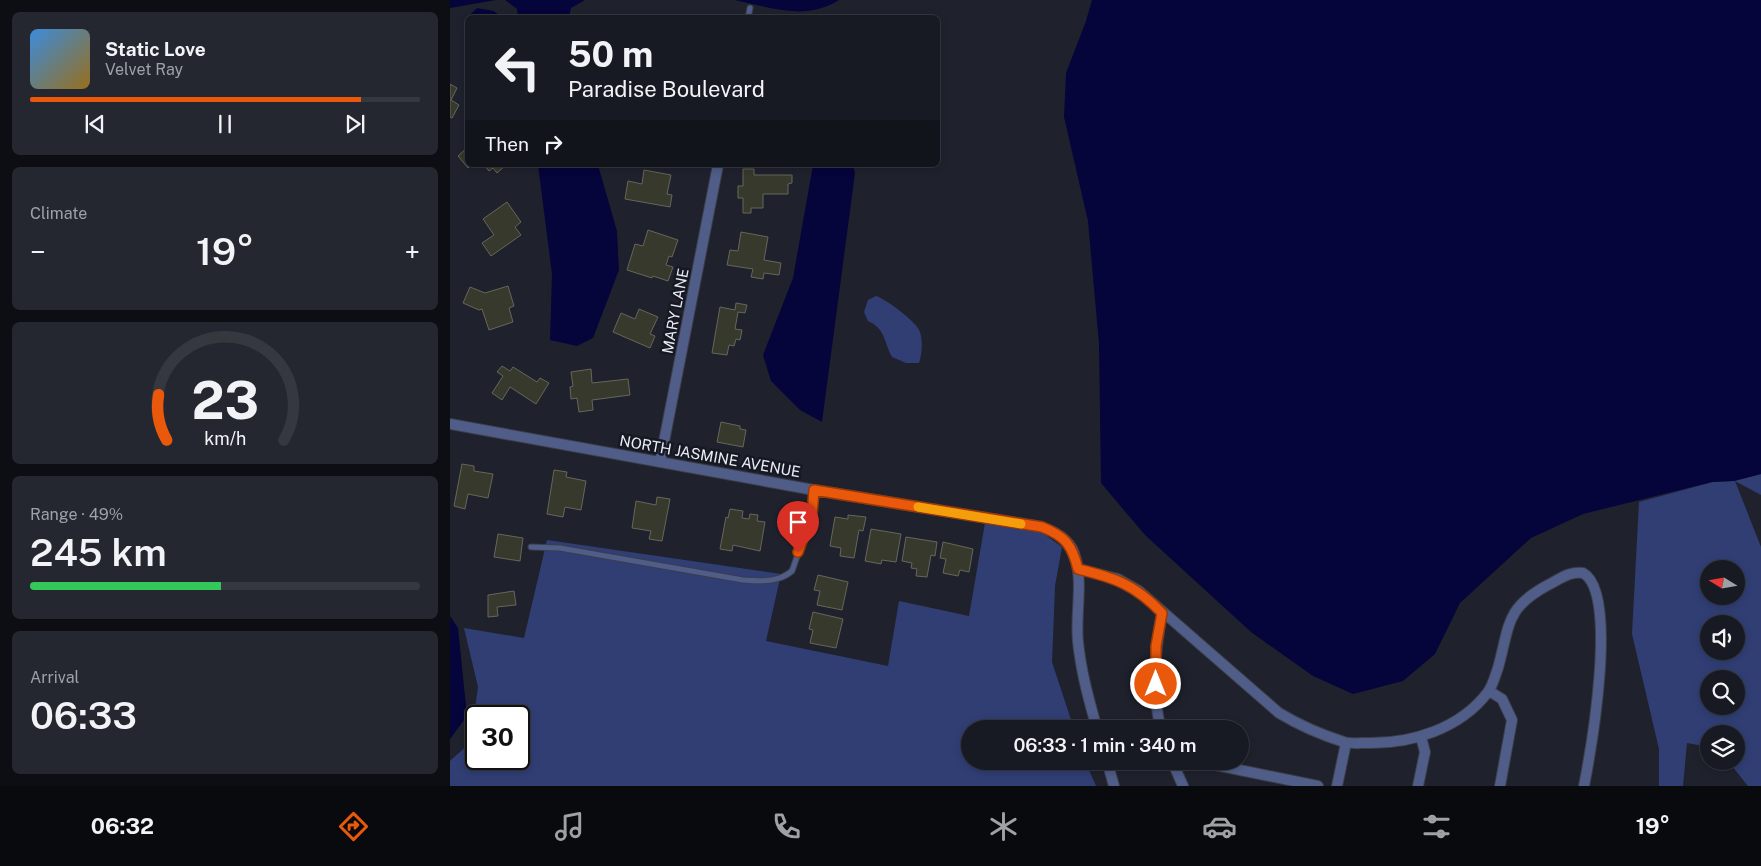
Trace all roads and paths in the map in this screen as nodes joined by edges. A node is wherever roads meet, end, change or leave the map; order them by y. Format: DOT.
graph roads {
  1 [pos="750,8"];
  2 [pos="749,15"];
  3 [pos="718,167"];
  4 [pos="450,424"];
  5 [pos="660,462"];
  6 [pos="814,490"];
  7 [pos="531,547"];
  8 [pos="1078,569"];
  9 [pos="1162,613"];
  10 [pos="1489,691"];
  11 [pos="1094,720"];
  12 [pos="1160,720"];
  13 [pos="1421,737"];
  14 [pos="1346,743"];
  15 [pos="1110,770"];
  16 [pos="1176,770"];
  17 [pos="1240,770"];
  18 [pos="1114,786"];
  19 [pos="1183,786"];
  20 [pos="1318,786"];
  21 [pos="1337,786"];
  22 [pos="1418,786"];
  23 [pos="1500,786"];
  24 [pos="1584,786"];
  1 -- 2 [label="lane"];
  3 -- 5 [label="street, MARY LANE"];
  4 -- 5 [label="street, NORTH JASMINE AVENUE"];
  5 -- 6 [label="street, NORTH JASMINE AVENUE"];
  6 -- 7 [label="lane"];
  6 -- 8 [label="street, NORTH JASMINE AVENUE"];
  8 -- 9 [label="street"];
  8 -- 11 [label="street, NORTH JASMINE AVENUE"];
  9 -- 12 [label="street"];
  9 -- 14 [label="street"];
  10 -- 13 [label="street"];
  10 -- 23 [label="street"];
  10 -- 24 [label="street"];
  13 -- 14 [label="street"];
  13 -- 22 [label="street"];
  14 -- 21 [label="street"];
  15 -- 18 [label="street"];
  16 -- 19 [label="street"];
  17 -- 20 [label="street"];
}
